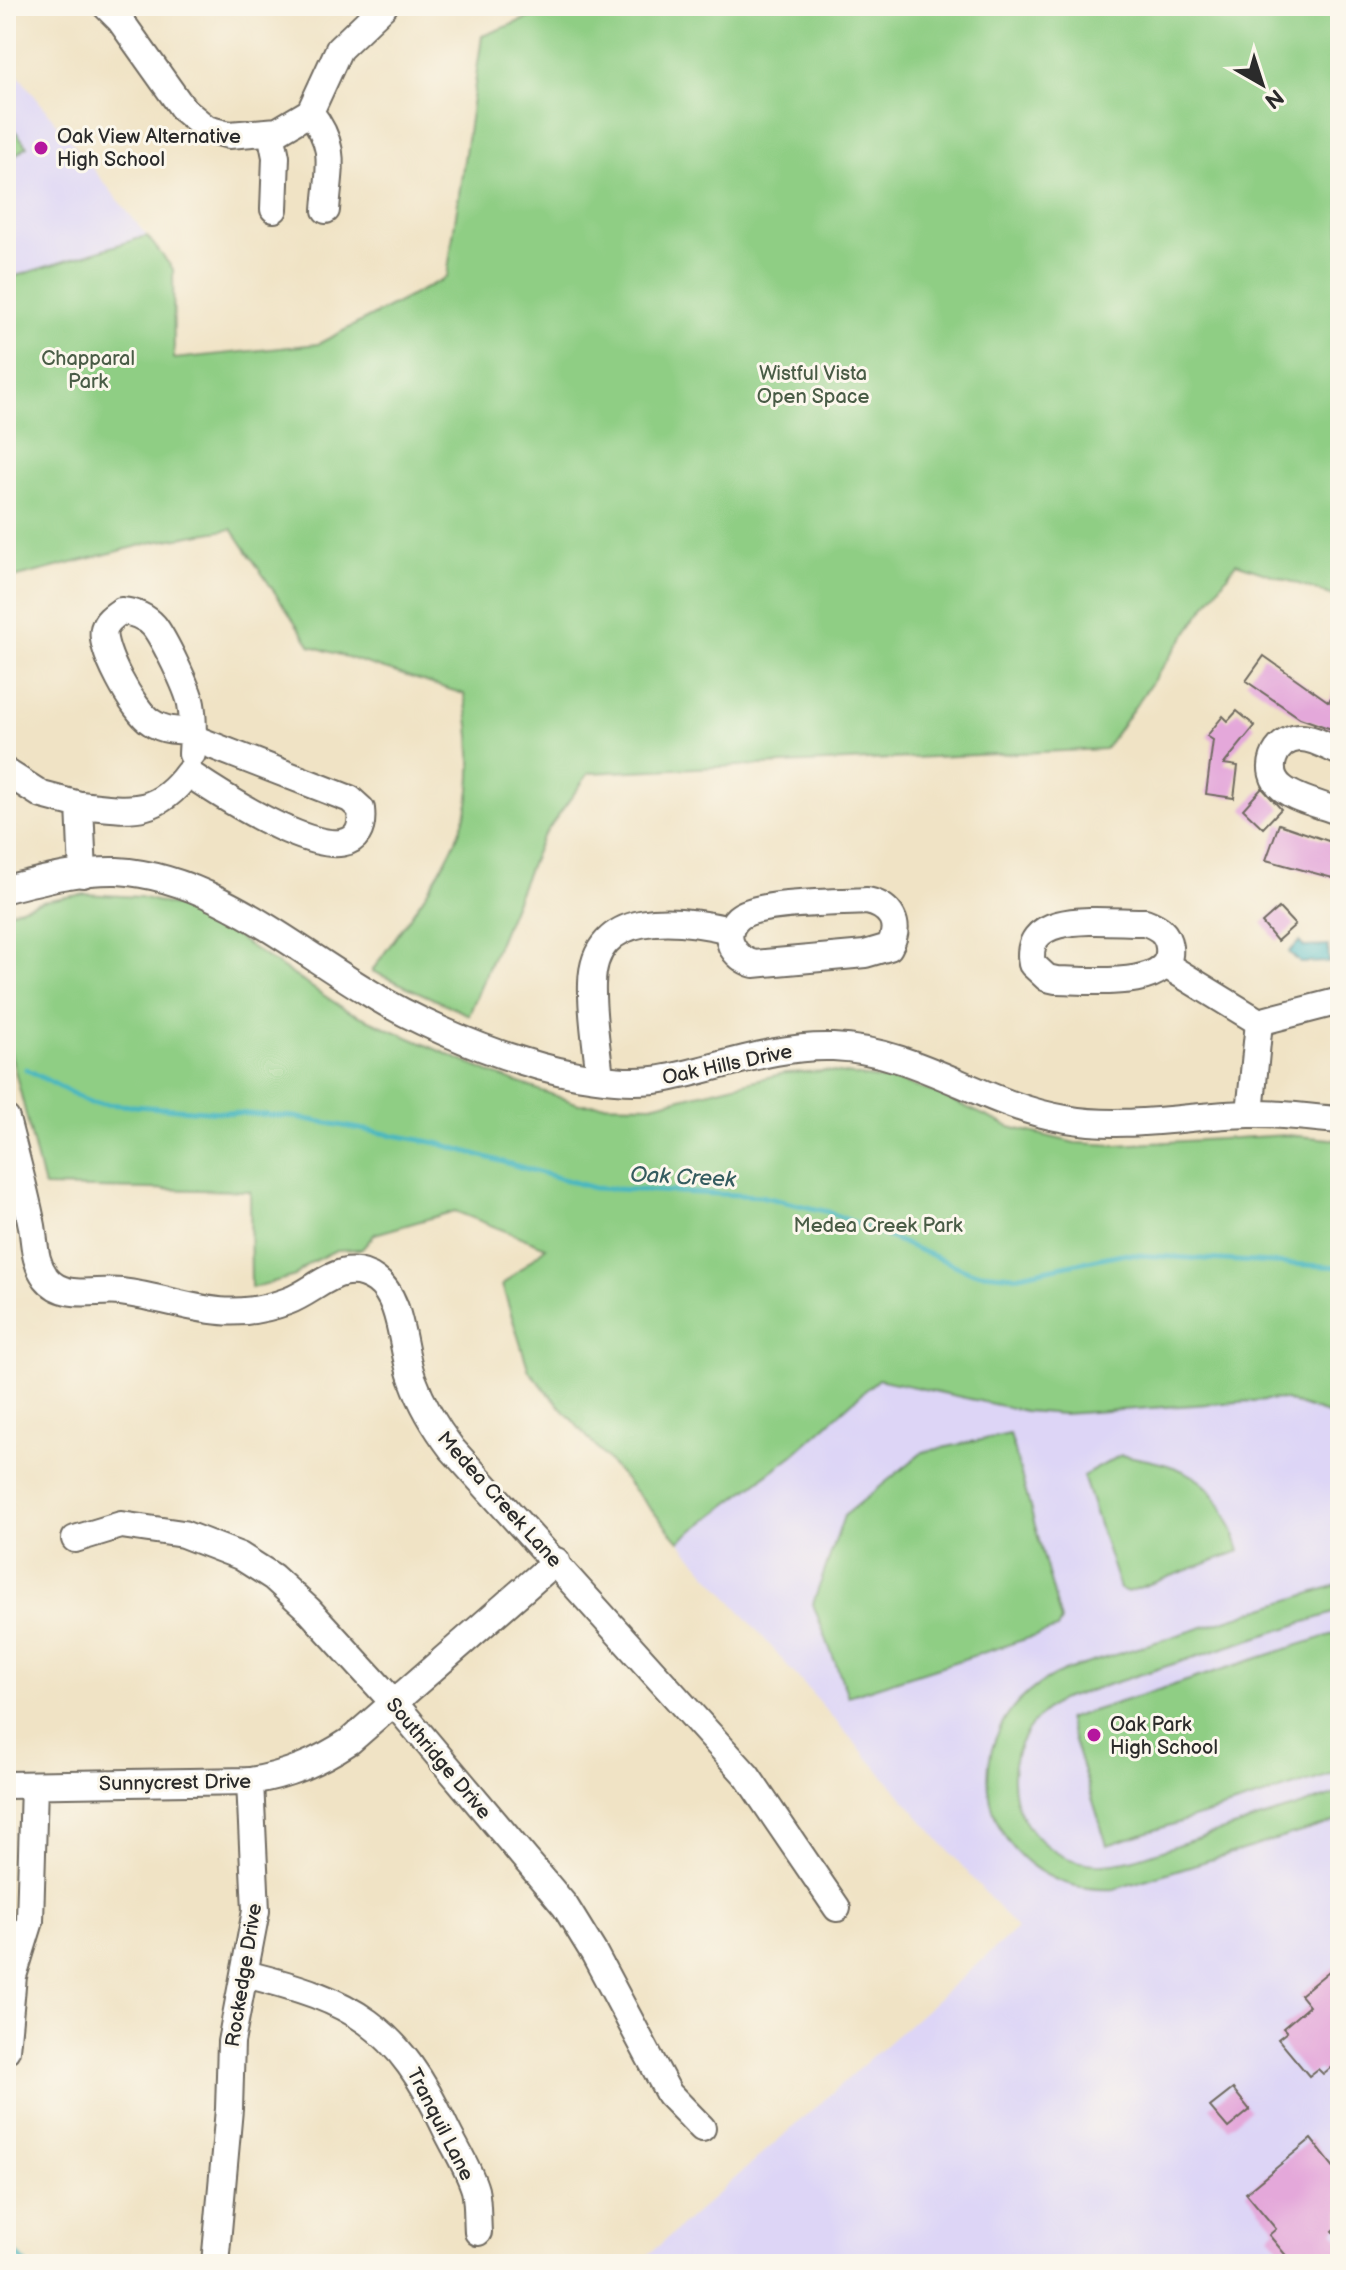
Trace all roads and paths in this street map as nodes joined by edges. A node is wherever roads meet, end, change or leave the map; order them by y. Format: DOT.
graph roads {
  1 [pos="106,6"];
  2 [pos="384,6"];
  3 [pos="310,112"];
  4 [pos="271,132"];
  5 [pos="274,209"];
  6 [pos="326,210"];
  7 [pos="1340,752"];
  8 [pos="6,772"];
  9 [pos="188,773"];
  10 [pos="80,805"];
  11 [pos="1340,812"];
  12 [pos="83,874"];
  13 [pos="6,889"];
  14 [pos="730,930"];
  15 [pos="1166,965"];
  16 [pos="1340,1001"];
  17 [pos="1259,1022"];
  18 [pos="600,1078"];
  19 [pos="1250,1113"];
  20 [pos="6,1119"];
  21 [pos="1340,1120"];
  22 [pos="75,1539"];
  23 [pos="556,1561"];
  24 [pos="394,1703"];
  25 [pos="250,1781"];
  26 [pos="6,1785"];
  27 [pos="34,1785"];
  28 [pos="837,1908"];
  29 [pos="245,1974"];
  30 [pos="6,2050"];
  31 [pos="702,2128"];
  32 [pos="478,2232"];
  33 [pos="215,2264"];
  1 -- 4 [label="street"];
  2 -- 3 [label="street"];
  3 -- 4 [label="street"];
  3 -- 6 [label="street"];
  4 -- 5 [label="street"];
  7 -- 11 [label="street"];
  8 -- 10 [label="street"];
  9 -- 9 [label="street"];
  9 -- 10 [label="street"];
  10 -- 12 [label="street"];
  12 -- 13 [label="street, Oak Hills Drive"];
  12 -- 18 [label="street, Oak Hills Drive"];
  14 -- 14 [label="street"];
  14 -- 18 [label="street"];
  15 -- 15 [label="street"];
  15 -- 17 [label="street"];
  16 -- 17 [label="street"];
  17 -- 19 [label="street"];
  18 -- 19 [label="street, Oak Hills Drive"];
  19 -- 21 [label="street, Oak Hills Drive"];
  20 -- 23 [label="street, Medea Creek Lane"];
  22 -- 24 [label="street, Southridge Drive"];
  23 -- 24 [label="street, Sunnycrest Drive"];
  23 -- 28 [label="street, Medea Creek Lane"];
  24 -- 25 [label="street, Sunnycrest Drive"];
  24 -- 31 [label="street, Southridge Drive"];
  25 -- 27 [label="street, Sunnycrest Drive"];
  25 -- 29 [label="street, Rockedge Drive"];
  26 -- 27 [label="street, Sunnycrest Drive"];
  27 -- 30 [label="street"];
  29 -- 32 [label="street, Tranquil Lane"];
  29 -- 33 [label="street, Rockedge Drive"];
}
